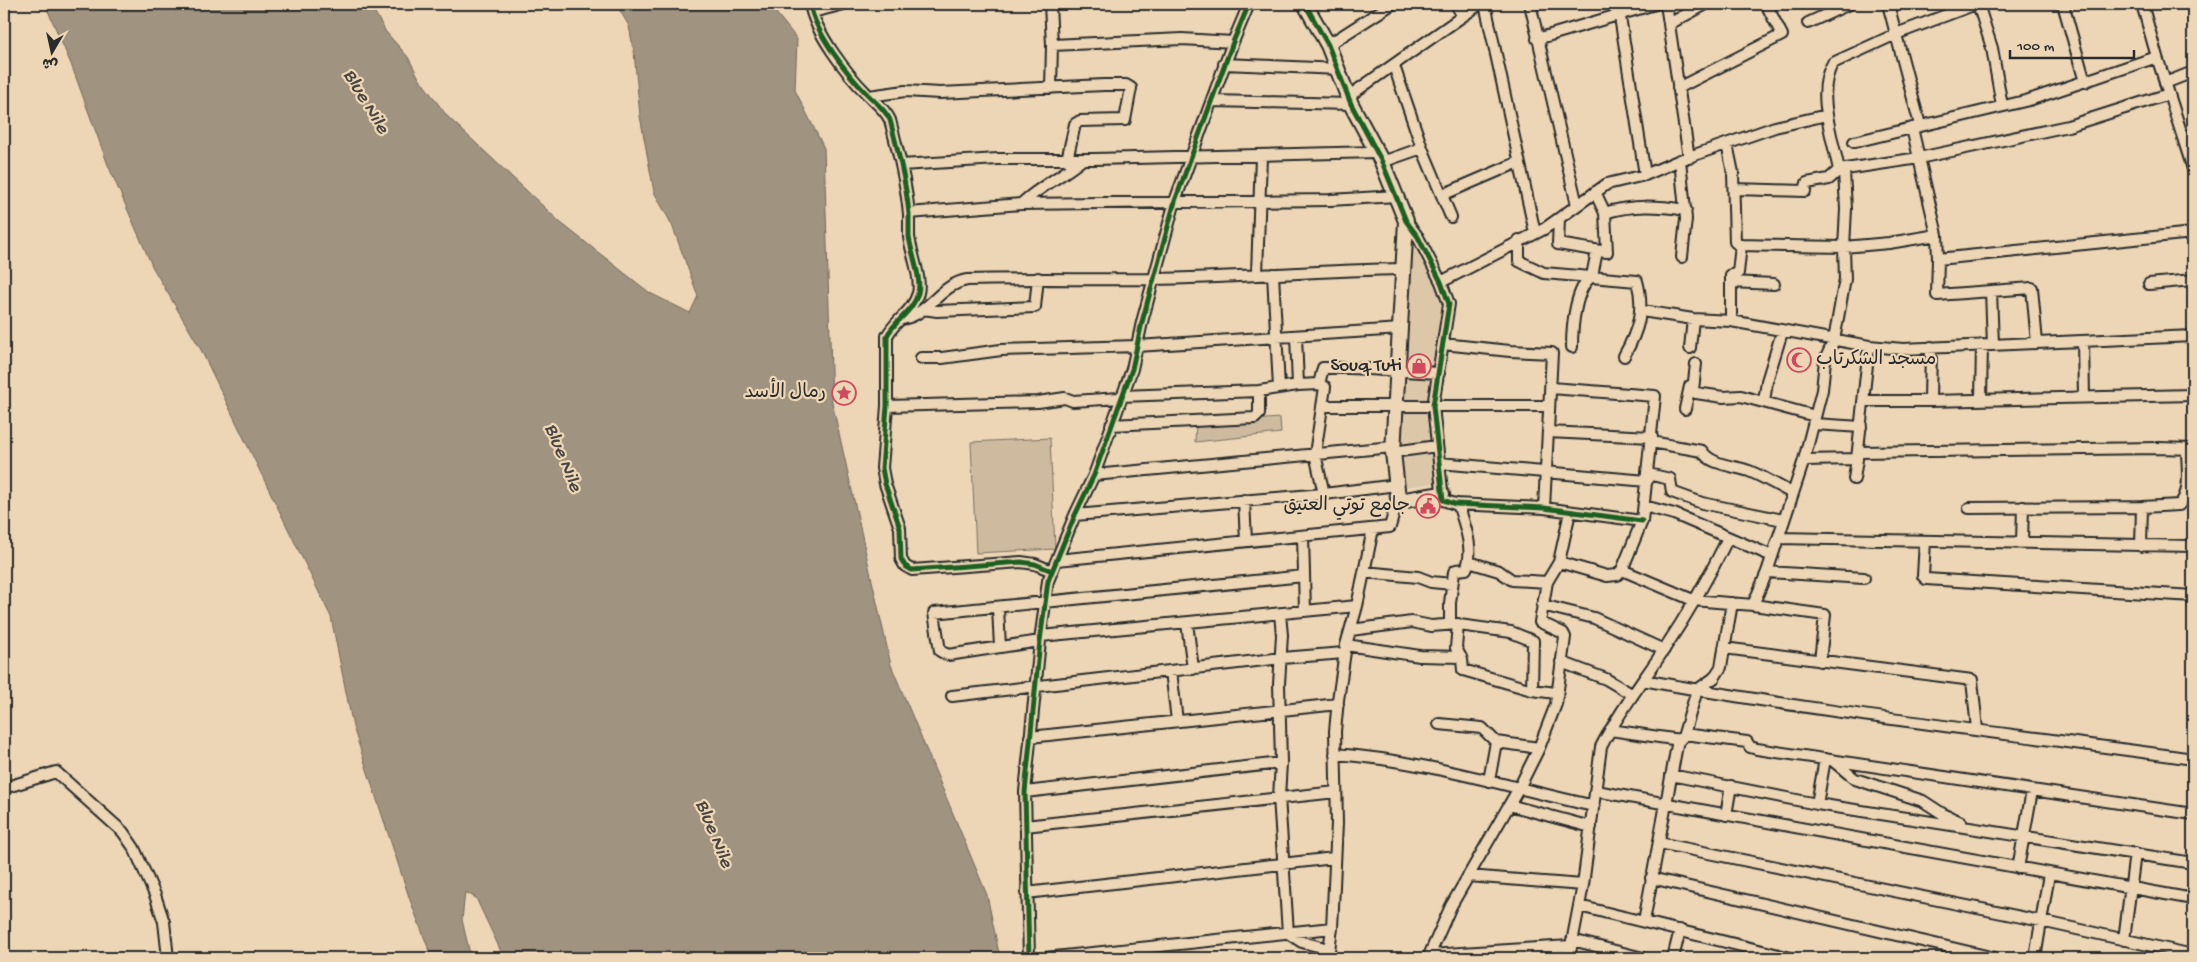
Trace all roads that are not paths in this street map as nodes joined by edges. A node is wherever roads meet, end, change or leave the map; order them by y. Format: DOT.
graph roads {
  1 [pos="844,4"];
  2 [pos="1050,4"];
  3 [pos="1249,4"];
  4 [pos="1305,4"];
  5 [pos="1392,4"];
  6 [pos="1456,4"];
  7 [pos="1480,4"];
  8 [pos="1485,4"];
  9 [pos="1530,4"];
  10 [pos="1618,4"];
  11 [pos="1655,4"];
  12 [pos="1666,4"];
  13 [pos="1706,4"];
  14 [pos="1766,4"];
  15 [pos="1849,4"];
  16 [pos="1888,4"];
  17 [pos="1977,4"];
  18 [pos="2064,4"];
  19 [pos="2142,4"];
  20 [pos="812,8"];
  21 [pos="1462,15"];
  22 [pos="1619,15"];
  23 [pos="1808,23"];
  24 [pos="1669,24"];
  25 [pos="1896,34"];
  26 [pos="1537,39"];
  27 [pos="1233,42"];
  28 [pos="1052,45"];
  29 [pos="1328,45"];
  30 [pos="2157,57"];
  31 [pos="1224,64"];
  32 [pos="1394,66"];
  33 [pos="1338,69"];
  34 [pos="2193,72"];
  35 [pos="2085,82"];
  36 [pos="2165,83"];
  37 [pos="1051,88"];
  38 [pos="1678,88"];
  39 [pos="2169,94"];
  40 [pos="868,96"];
  41 [pos="1350,100"];
  42 [pos="1212,102"];
  43 [pos="2002,106"];
  44 [pos="1827,115"];
  45 [pos="1916,126"];
  46 [pos="1854,142"];
  47 [pos="1727,144"];
  48 [pos="1422,148"];
  49 [pos="1260,156"];
  50 [pos="1190,157"];
  51 [pos="1380,157"];
  52 [pos="1919,158"];
  53 [pos="1684,159"];
  54 [pos="1067,160"];
  55 [pos="1083,160"];
  56 [pos="1519,162"];
  57 [pos="901,165"];
  58 [pos="2193,169"];
  59 [pos="1841,171"];
  60 [pos="1645,174"];
  61 [pos="1734,189"];
  62 [pos="1595,192"];
  63 [pos="1442,195"];
  64 [pos="1397,196"];
  65 [pos="1259,200"];
  66 [pos="1175,201"];
  67 [pos="1021,204"];
  68 [pos="1577,205"];
  69 [pos="1686,210"];
  70 [pos="909,213"];
  71 [pos="1606,213"];
  72 [pos="1451,217"];
  73 [pos="1559,219"];
  74 [pos="1406,221"];
  75 [pos="1535,233"];
  76 [pos="2193,233"];
  77 [pos="1937,235"];
  78 [pos="1519,240"];
  79 [pos="1741,245"];
  80 [pos="1844,247"];
  81 [pos="1597,251"];
  82 [pos="1682,257"];
  83 [pos="1938,259"];
  84 [pos="1403,269"];
  85 [pos="1257,274"];
  86 [pos="1272,274"];
  87 [pos="1592,276"];
  88 [pos="1038,278"];
  89 [pos="1154,279"];
  90 [pos="2193,280"];
  91 [pos="1441,282"];
  92 [pos="1731,282"];
  93 [pos="1774,284"];
  94 [pos="2149,284"];
  95 [pos="1991,291"];
  96 [pos="924,309"];
  97 [pos="1642,311"];
  98 [pos="902,319"];
  99 [pos="1693,319"];
  100 [pos="1731,321"];
  101 [pos="1401,329"];
  102 [pos="1782,332"];
  103 [pos="1296,336"];
  104 [pos="2193,336"];
  105 [pos="1276,337"];
  106 [pos="1834,340"];
  107 [pos="2083,341"];
  108 [pos="2037,343"];
  109 [pos="1444,344"];
  110 [pos="1982,345"];
  111 [pos="1993,345"];
  112 [pos="1137,346"];
  113 [pos="1869,346"];
  114 [pos="1572,347"];
  115 [pos="1931,347"];
  116 [pos="1690,348"];
  117 [pos="1624,356"];
  118 [pos="921,358"];
  119 [pos="1696,364"];
  120 [pos="1398,370"];
  121 [pos="1439,373"];
  122 [pos="1319,384"];
  123 [pos="1298,385"];
  124 [pos="1693,386"];
  125 [pos="1279,388"];
  126 [pos="1551,388"];
  127 [pos="1259,391"];
  128 [pos="2193,395"];
  129 [pos="1121,397"];
  130 [pos="2084,397"];
  131 [pos="1981,400"];
  132 [pos="1863,401"];
  133 [pos="1930,401"];
  134 [pos="1764,402"];
  135 [pos="886,406"];
  136 [pos="1322,406"];
  137 [pos="1396,406"];
  138 [pos="1433,406"];
  139 [pos="1549,406"];
  140 [pos="1685,409"];
  141 [pos="1815,420"];
  142 [pos="1111,425"];
  143 [pos="1861,427"];
  144 [pos="1548,432"];
  145 [pos="1652,440"];
  146 [pos="1437,446"];
  147 [pos="2190,449"];
  148 [pos="1393,450"];
  149 [pos="1315,454"];
  150 [pos="1858,455"];
  151 [pos="1804,460"];
  152 [pos="1439,463"];
  153 [pos="1546,473"];
  154 [pos="1094,475"];
  155 [pos="1648,478"];
  156 [pos="1854,479"];
  157 [pos="1397,492"];
  158 [pos="1792,493"];
  159 [pos="1324,494"];
  160 [pos="1442,494"];
  161 [pos="1244,500"];
  162 [pos="1458,504"];
  163 [pos="2181,504"];
  164 [pos="2193,504"];
  165 [pos="1644,506"];
  166 [pos="2023,507"];
  167 [pos="2142,507"];
  168 [pos="1544,508"];
  169 [pos="1969,508"];
  170 [pos="1570,512"];
  171 [pos="1075,515"];
  172 [pos="1783,520"];
  173 [pos="1642,521"];
  174 [pos="1373,529"];
  175 [pos="1304,536"];
  176 [pos="1728,538"];
  177 [pos="1778,538"];
  178 [pos="1246,541"];
  179 [pos="1925,541"];
  180 [pos="2022,541"];
  181 [pos="2142,546"];
  182 [pos="2193,546"];
  183 [pos="1772,556"];
  184 [pos="1057,560"];
  185 [pos="1469,562"];
  186 [pos="1559,562"];
  187 [pos="1622,570"];
  188 [pos="1052,571"];
  189 [pos="1364,572"];
  190 [pos="1767,572"];
  191 [pos="1304,576"];
  192 [pos="1864,578"];
  193 [pos="1547,582"];
  194 [pos="1452,584"];
  195 [pos="2193,596"];
  196 [pos="1693,600"];
  197 [pos="1046,602"];
  198 [pos="1732,603"];
  199 [pos="1542,605"];
  200 [pos="1753,605"];
  201 [pos="1357,606"];
  202 [pos="998,608"];
  203 [pos="1305,611"];
  204 [pos="1280,614"];
  205 [pos="1187,623"];
  206 [pos="1454,624"];
  207 [pos="1351,630"];
  208 [pos="1041,638"];
  209 [pos="1000,647"];
  210 [pos="1724,648"];
  211 [pos="1345,649"];
  212 [pos="1664,650"];
  213 [pos="1461,657"];
  214 [pos="1282,658"];
  215 [pos="1820,661"];
  216 [pos="1561,662"];
  217 [pos="1193,669"];
  218 [pos="1171,671"];
  219 [pos="1643,680"];
  220 [pos="1036,686"];
  221 [pos="1532,690"];
  222 [pos="1697,690"];
  223 [pos="1556,694"];
  224 [pos="1633,695"];
  225 [pos="952,696"];
  226 [pos="1338,704"];
  227 [pos="1280,710"];
  228 [pos="1177,721"];
  229 [pos="1439,724"];
  230 [pos="1977,729"];
  231 [pos="1610,730"];
  232 [pos="1030,737"];
  233 [pos="1682,737"];
  234 [pos="1496,742"];
  235 [pos="1539,748"];
  236 [pos="1335,754"];
  237 [pos="2193,758"];
  238 [pos="1829,760"];
  239 [pos="1282,763"];
  240 [pos="1671,775"];
  241 [pos="1489,781"];
  242 [pos="1731,786"];
  243 [pos="4,788"];
  244 [pos="1520,788"];
  245 [pos="1596,791"];
  246 [pos="2032,791"];
  247 [pos="1025,792"];
  248 [pos="1336,792"];
  249 [pos="1280,797"];
  250 [pos="1667,804"];
  251 [pos="1818,804"];
  252 [pos="1510,805"];
  253 [pos="1594,806"];
  254 [pos="2193,814"];
  255 [pos="1726,815"];
  256 [pos="1025,826"];
  257 [pos="1591,827"];
  258 [pos="1976,828"];
  259 [pos="2024,836"];
  260 [pos="1659,843"];
  261 [pos="2135,853"];
  262 [pos="1334,858"];
  263 [pos="2193,863"];
  264 [pos="1283,864"];
  265 [pos="2018,868"];
  266 [pos="2049,874"];
  267 [pos="1468,876"];
  268 [pos="1651,878"];
  269 [pos="1583,885"];
  270 [pos="2130,887"];
  271 [pos="1026,893"];
  272 [pos="2193,899"];
  273 [pos="1579,906"];
  274 [pos="1644,921"];
  275 [pos="2041,921"];
  276 [pos="1332,928"];
  277 [pos="1680,930"];
  278 [pos="1288,933"];
  279 [pos="2124,940"];
  280 [pos="1571,943"];
  281 [pos="1328,954"];
  282 [pos="2193,954"];
  283 [pos="1429,956"];
  284 [pos="168,958"];
  285 [pos="1029,958"];
  286 [pos="1046,958"];
  287 [pos="1569,958"];
  288 [pos="1643,958"];
  289 [pos="1673,958"];
  290 [pos="1791,958"];
  291 [pos="1995,958"];
  292 [pos="2035,958"];
  1 -- 20 [label="street"];
  2 -- 28 [label="street"];
  3 -- 27 [label="street"];
  4 -- 29 [label="street"];
  5 -- 29 [label="street"];
  6 -- 21 [label="street"];
  7 -- 21 [label="street"];
  8 -- 56 [label="street"];
  9 -- 26 [label="street"];
  10 -- 22 [label="street"];
  11 -- 22 [label="street"];
  12 -- 24 [label="street"];
  13 -- 24 [label="street"];
  14 -- 38 [label="street"];
  15 -- 23 [label="street"];
  16 -- 25 [label="street"];
  17 -- 25 [label="street"];
  17 -- 43 [label="street"];
  18 -- 35 [label="street"];
  19 -- 30 [label="street"];
  20 -- 40 [label="street"];
  21 -- 32 [label="street"];
  22 -- 26 [label="street"];
  22 -- 60 [label="street"];
  24 -- 38 [label="street"];
  25 -- 44 [label="street"];
  25 -- 45 [label="street"];
  26 -- 68 [label="street"];
  27 -- 28 [label="street"];
  27 -- 31 [label="street"];
  28 -- 37 [label="street"];
  29 -- 33 [label="street"];
  30 -- 35 [label="street"];
  30 -- 36 [label="street"];
  31 -- 33 [label="street"];
  31 -- 42 [label="street"];
  32 -- 41 [label="street"];
  32 -- 48 [label="street"];
  33 -- 41 [label="street"];
  34 -- 36 [label="street"];
  35 -- 43 [label="street"];
  36 -- 39 [label="street"];
  37 -- 40 [label="street"];
  37 -- 54 [label="street"];
  38 -- 53 [label="street"];
  39 -- 52 [label="street"];
  39 -- 58 [label="street"];
  40 -- 57 [label="street"];
  41 -- 42 [label="street"];
  41 -- 51 [label="street"];
  42 -- 50 [label="street"];
  43 -- 45 [label="street"];
  44 -- 47 [label="street"];
  44 -- 59 [label="street"];
  45 -- 46 [label="street"];
  45 -- 52 [label="street"];
  47 -- 53 [label="street"];
  47 -- 61 [label="street"];
  48 -- 51 [label="street"];
  48 -- 63 [label="street"];
  49 -- 50 [label="street"];
  49 -- 51 [label="street"];
  49 -- 65 [label="street"];
  50 -- 55 [label="street"];
  50 -- 66 [label="street"];
  51 -- 64 [label="street"];
  52 -- 59 [label="street"];
  52 -- 77 [label="street"];
  53 -- 60 [label="street"];
  53 -- 69 [label="street"];
  54 -- 55 [label="street"];
  54 -- 57 [label="street"];
  55 -- 67 [label="street"];
  56 -- 63 [label="street"];
  56 -- 75 [label="street"];
  57 -- 70 [label="street"];
  59 -- 61 [label="street"];
  59 -- 80 [label="street"];
  60 -- 62 [label="street"];
  61 -- 79 [label="street"];
  62 -- 68 [label="street"];
  62 -- 71 [label="street"];
  63 -- 72 [label="street"];
  64 -- 65 [label="street"];
  64 -- 74 [label="street"];
  65 -- 66 [label="street"];
  65 -- 85 [label="street"];
  66 -- 67 [label="street"];
  66 -- 89 [label="street"];
  67 -- 70 [label="street"];
  68 -- 73 [label="street"];
  69 -- 71 [label="street"];
  69 -- 82 [label="street"];
  70 -- 98 [label="street"];
  71 -- 81 [label="street"];
  73 -- 75 [label="street"];
  73 -- 81 [label="street"];
  74 -- 84 [label="street"];
  74 -- 91 [label="street"];
  75 -- 78 [label="street"];
  76 -- 83 [label="street"];
  77 -- 80 [label="street"];
  77 -- 83 [label="street"];
  78 -- 87 [label="street"];
  78 -- 91 [label="street"];
  79 -- 80 [label="street"];
  79 -- 92 [label="street"];
  80 -- 106 [label="street"];
  81 -- 87 [label="street"];
  83 -- 95 [label="street"];
  84 -- 86 [label="street"];
  84 -- 101 [label="street"];
  85 -- 86 [label="street"];
  85 -- 89 [label="street"];
  86 -- 105 [label="street"];
  87 -- 97 [label="street"];
  87 -- 114 [label="street"];
  88 -- 89 [label="street"];
  88 -- 96 [label="street"];
  88 -- 96 [label="street"];
  89 -- 112 [label="street"];
  90 -- 94 [label="street"];
  91 -- 109 [label="street"];
  92 -- 93 [label="street"];
  92 -- 100 [label="street"];
  95 -- 108 [label="street"];
  95 -- 111 [label="street"];
  96 -- 98 [label="street"];
  97 -- 99 [label="street"];
  97 -- 117 [label="street"];
  98 -- 135 [label="street"];
  99 -- 100 [label="street"];
  99 -- 116 [label="street"];
  100 -- 102 [label="street"];
  101 -- 103 [label="street"];
  101 -- 120 [label="street"];
  102 -- 106 [label="street"];
  102 -- 134 [label="street"];
  103 -- 105 [label="street"];
  103 -- 123 [label="street"];
  104 -- 107 [label="street"];
  105 -- 112 [label="street"];
  105 -- 125 [label="street"];
  106 -- 113 [label="street"];
  106 -- 141 [label="street"];
  107 -- 108 [label="street"];
  107 -- 130 [label="street"];
  108 -- 111 [label="street"];
  109 -- 121 [label="street"];
  109 -- 126 [label="street"];
  110 -- 111 [label="street"];
  110 -- 115 [label="street"];
  110 -- 131 [label="street"];
  112 -- 118 [label="street"];
  112 -- 129 [label="street"];
  113 -- 115 [label="street"];
  113 -- 132 [label="street"];
  115 -- 133 [label="street"];
  119 -- 124 [label="street"];
  120 -- 121 [label="street"];
  120 -- 122 [label="street"];
  120 -- 137 [label="street"];
  121 -- 138 [label="street"];
  122 -- 123 [label="street"];
  122 -- 136 [label="street"];
  123 -- 125 [label="street"];
  124 -- 134 [label="street"];
  124 -- 140 [label="street"];
  125 -- 127 [label="street"];
  126 -- 139 [label="street"];
  126 -- 145 [label="street"];
  127 -- 129 [label="street"];
  127 -- 142 [label="street"];
  128 -- 130 [label="street"];
  129 -- 135 [label="street"];
  129 -- 142 [label="street"];
  130 -- 131 [label="street"];
  131 -- 133 [label="street"];
  132 -- 133 [label="street"];
  132 -- 143 [label="street"];
  134 -- 141 [label="street"];
  135 -- 188 [label="street"];
  136 -- 137 [label="street"];
  136 -- 149 [label="street"];
  137 -- 138 [label="street"];
  137 -- 148 [label="street"];
  138 -- 139 [label="street"];
  138 -- 146 [label="street"];
  139 -- 144 [label="street"];
  141 -- 143 [label="street"];
  141 -- 151 [label="street"];
  142 -- 154 [label="street"];
  143 -- 150 [label="street"];
  144 -- 145 [label="street"];
  144 -- 153 [label="street"];
  145 -- 155 [label="street"];
  145 -- 158 [label="street"];
  146 -- 148 [label="street"];
  146 -- 152 [label="street"];
  147 -- 150 [label="street"];
  147 -- 163 [label="street"];
  148 -- 149 [label="street"];
  148 -- 157 [label="street"];
  149 -- 154 [label="street"];
  149 -- 159 [label="street"];
  150 -- 151 [label="street"];
  150 -- 156 [label="street"];
  151 -- 158 [label="street"];
  152 -- 153 [label="street"];
  152 -- 160 [label="street"];
  153 -- 155 [label="street"];
  153 -- 168 [label="street"];
  154 -- 171 [label="street"];
  155 -- 165 [label="street"];
  155 -- 172 [label="street"];
  157 -- 159 [label="street"];
  157 -- 160 [label="street"];
  157 -- 174 [label="street"];
  158 -- 172 [label="street"];
  159 -- 161 [label="street"];
  160 -- 162 [label="street"];
  161 -- 171 [label="street"];
  161 -- 178 [label="street"];
  162 -- 168 [label="street"];
  162 -- 185 [label="street"];
  163 -- 164 [label="street"];
  163 -- 167 [label="street"];
  165 -- 173 [label="street"];
  165 -- 176 [label="street"];
  166 -- 167 [label="street"];
  166 -- 169 [label="street"];
  166 -- 180 [label="street"];
  167 -- 181 [label="street"];
  168 -- 170 [label="street"];
  170 -- 173 [label="street"];
  170 -- 186 [label="street"];
  171 -- 184 [label="street"];
  172 -- 177 [label="street"];
  173 -- 187 [label="street"];
  174 -- 175 [label="street"];
  174 -- 189 [label="street"];
  175 -- 178 [label="street"];
  175 -- 191 [label="street"];
  176 -- 183 [label="street"];
  176 -- 196 [label="street"];
  177 -- 179 [label="street"];
  177 -- 183 [label="street"];
  178 -- 184 [label="street"];
  179 -- 180 [label="street"];
  179 -- 195 [label="street"];
  180 -- 181 [label="street"];
  181 -- 182 [label="street"];
  183 -- 190 [label="street"];
  184 -- 188 [label="street"];
  185 -- 193 [label="street"];
  185 -- 194 [label="street"];
  186 -- 187 [label="street"];
  186 -- 193 [label="street"];
  187 -- 196 [label="street"];
  188 -- 197 [label="street"];
  189 -- 194 [label="street"];
  189 -- 201 [label="street"];
  190 -- 192 [label="street"];
  190 -- 200 [label="street"];
  191 -- 197 [label="street"];
  191 -- 203 [label="street"];
  193 -- 199 [label="street"];
  194 -- 206 [label="street"];
  196 -- 198 [label="street"];
  196 -- 212 [label="street"];
  197 -- 202 [label="street"];
  197 -- 208 [label="street"];
  198 -- 200 [label="street"];
  198 -- 210 [label="street"];
  199 -- 212 [label="street"];
  199 -- 216 [label="street"];
  200 -- 215 [label="street"];
  201 -- 203 [label="street"];
  201 -- 207 [label="street"];
  202 -- 209 [label="street"];
  202 -- 209 [label="street"];
  203 -- 204 [label="street"];
  204 -- 205 [label="street"];
  204 -- 214 [label="street"];
  205 -- 208 [label="street"];
  205 -- 217 [label="street"];
  206 -- 207 [label="street"];
  206 -- 213 [label="street"];
  206 -- 221 [label="street"];
  207 -- 211 [label="street"];
  208 -- 209 [label="street"];
  208 -- 220 [label="street"];
  210 -- 215 [label="street"];
  210 -- 222 [label="street"];
  211 -- 213 [label="street"];
  211 -- 214 [label="street"];
  211 -- 226 [label="street"];
  212 -- 219 [label="street"];
  213 -- 221 [label="street"];
  214 -- 217 [label="street"];
  214 -- 227 [label="street"];
  215 -- 230 [label="street"];
  216 -- 223 [label="street"];
  216 -- 224 [label="street"];
  217 -- 218 [label="street"];
  218 -- 220 [label="street"];
  218 -- 228 [label="street"];
  219 -- 222 [label="street"];
  219 -- 224 [label="street"];
  220 -- 225 [label="street"];
  220 -- 232 [label="street"];
  221 -- 223 [label="street"];
  222 -- 230 [label="street"];
  222 -- 233 [label="street"];
  223 -- 235 [label="street"];
  224 -- 231 [label="street"];
  226 -- 227 [label="street"];
  226 -- 236 [label="street"];
  227 -- 228 [label="street"];
  227 -- 239 [label="street"];
  228 -- 232 [label="street"];
  229 -- 234 [label="street"];
  230 -- 237 [label="street"];
  231 -- 233 [label="street"];
  231 -- 245 [label="street"];
  232 -- 247 [label="street"];
  233 -- 238 [label="street"];
  233 -- 240 [label="street"];
  234 -- 235 [label="street"];
  234 -- 241 [label="street"];
  235 -- 244 [label="street"];
  236 -- 241 [label="street"];
  236 -- 248 [label="street"];
  238 -- 246 [label="street"];
  238 -- 251 [label="street"];
  238 -- 258 [label="street"];
  239 -- 247 [label="street"];
  239 -- 249 [label="street"];
  240 -- 242 [label="street"];
  240 -- 250 [label="street"];
  241 -- 244 [label="street"];
  242 -- 251 [label="street"];
  242 -- 255 [label="street"];
  243 -- 284 [label="street"];
  244 -- 252 [label="street"];
  244 -- 253 [label="street"];
  245 -- 250 [label="street"];
  245 -- 253 [label="street"];
  246 -- 254 [label="street"];
  246 -- 259 [label="street"];
  247 -- 256 [label="street"];
  248 -- 249 [label="street"];
  248 -- 262 [label="street"];
  249 -- 256 [label="street"];
  249 -- 264 [label="street"];
  250 -- 255 [label="street"];
  250 -- 260 [label="street"];
  251 -- 258 [label="street"];
  252 -- 257 [label="street"];
  252 -- 267 [label="street"];
  253 -- 257 [label="street"];
  255 -- 265 [label="street"];
  256 -- 271 [label="street"];
  257 -- 269 [label="street"];
  258 -- 259 [label="street"];
  259 -- 261 [label="street"];
  259 -- 265 [label="street"];
  260 -- 268 [label="street"];
  260 -- 275 [label="street"];
  261 -- 263 [label="street"];
  261 -- 270 [label="street"];
  262 -- 264 [label="street"];
  262 -- 276 [label="street"];
  264 -- 271 [label="street"];
  264 -- 278 [label="street"];
  265 -- 266 [label="street"];
  266 -- 270 [label="street"];
  266 -- 275 [label="street"];
  267 -- 269 [label="street"];
  267 -- 283 [label="street"];
  268 -- 274 [label="street"];
  268 -- 291 [label="street"];
  269 -- 273 [label="street"];
  270 -- 272 [label="street"];
  270 -- 279 [label="street"];
  271 -- 285 [label="street"];
  273 -- 274 [label="street"];
  273 -- 280 [label="street"];
  274 -- 277 [label="street"];
  275 -- 279 [label="street"];
  275 -- 292 [label="street"];
  276 -- 278 [label="street"];
  276 -- 281 [label="street"];
  277 -- 289 [label="street"];
  277 -- 290 [label="street"];
  278 -- 281 [label="street"];
  278 -- 286 [label="street"];
  279 -- 282 [label="street"];
  280 -- 283 [label="street"];
  280 -- 287 [label="street"];
  280 -- 288 [label="street"];
}
